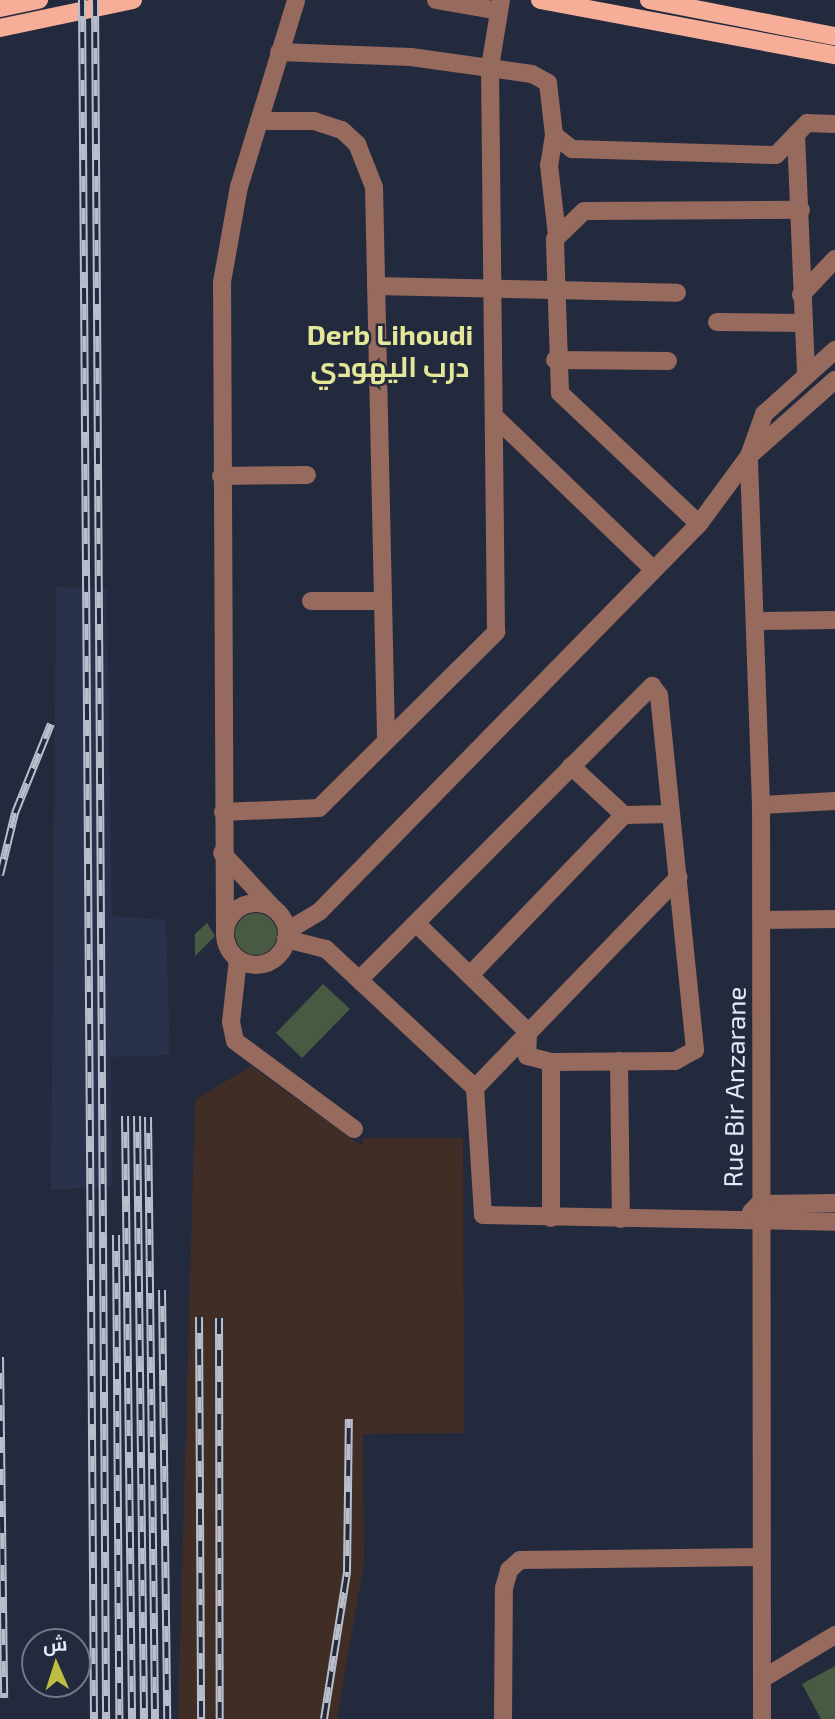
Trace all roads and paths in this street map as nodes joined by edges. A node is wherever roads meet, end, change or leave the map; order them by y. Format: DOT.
graph roads {
  1 [pos="39,0"];
  2 [pos="133,0"];
  3 [pos="296,0"];
  4 [pos="436,0"];
  5 [pos="540,0"];
  6 [pos="649,0"];
  7 [pos="500,6"];
  8 [pos="0,8"];
  9 [pos="0,28"];
  10 [pos="835,36"];
  11 [pos="279,52"];
  12 [pos="835,55"];
  13 [pos="490,66"];
  14 [pos="259,121"];
  15 [pos="835,124"];
  16 [pos="796,134"];
  17 [pos="554,135"];
  18 [pos="801,211"];
  19 [pos="557,235"];
  20 [pos="835,259"];
  21 [pos="376,286"];
  22 [pos="495,288"];
  23 [pos="555,288"];
  24 [pos="677,293"];
  25 [pos="801,295"];
  26 [pos="717,322"];
  27 [pos="801,323"];
  28 [pos="835,350"];
  29 [pos="555,360"];
  30 [pos="668,361"];
  31 [pos="806,375"];
  32 [pos="835,380"];
  33 [pos="497,419"];
  34 [pos="750,456"];
  35 [pos="307,475"];
  36 [pos="221,476"];
  37 [pos="699,524"];
  38 [pos="651,567"];
  39 [pos="312,601"];
  40 [pos="382,601"];
  41 [pos="835,620"];
  42 [pos="758,621"];
  43 [pos="386,737"];
  44 [pos="571,766"];
  45 [pos="835,802"];
  46 [pos="761,805"];
  47 [pos="222,812"];
  48 [pos="671,814"];
  49 [pos="624,815"];
  50 [pos="222,853"];
  51 [pos="678,877"];
  52 [pos="276,911"];
  53 [pos="835,919"];
  54 [pos="761,920"];
  55 [pos="418,925"];
  56 [pos="225,934"];
  57 [pos="286,935"];
  58 [pos="238,959"];
  59 [pos="470,975"];
  60 [pos="360,979"];
  61 [pos="528,1032"];
  62 [pos="619,1061"];
  63 [pos="551,1062"];
  64 [pos="475,1088"];
  65 [pos="354,1129"];
  66 [pos="835,1203"];
  67 [pos="759,1204"];
  68 [pos="551,1218"];
  69 [pos="621,1219"];
  70 [pos="752,1222"];
  71 [pos="835,1222"];
  72 [pos="761,1557"];
  73 [pos="835,1635"];
  74 [pos="762,1679"];
  75 [pos="503,1719"];
  76 [pos="762,1719"];
  1 -- 8 [label="main road"];
  2 -- 9 [label="main road"];
  3 -- 11 [label="street"];
  4 -- 7 [label="street"];
  5 -- 12 [label="main road"];
  6 -- 10 [label="main road"];
  7 -- 13 [label="street"];
  11 -- 13 [label="street"];
  11 -- 14 [label="street"];
  13 -- 17 [label="street"];
  13 -- 22 [label="street"];
  14 -- 21 [label="street"];
  14 -- 36 [label="street"];
  15 -- 16 [label="street"];
  16 -- 17 [label="street"];
  16 -- 18 [label="street"];
  17 -- 19 [label="street"];
  18 -- 19 [label="street"];
  18 -- 25 [label="street"];
  19 -- 23 [label="street"];
  20 -- 25 [label="street"];
  21 -- 22 [label="street"];
  21 -- 40 [label="street"];
  22 -- 23 [label="street"];
  22 -- 33 [label="street"];
  23 -- 24 [label="street"];
  23 -- 29 [label="street"];
  25 -- 27 [label="street"];
  26 -- 27 [label="street"];
  27 -- 31 [label="street"];
  28 -- 31 [label="street"];
  29 -- 30 [label="street"];
  29 -- 37 [label="street"];
  31 -- 34 [label="street"];
  32 -- 34 [label="street"];
  33 -- 38 [label="street"];
  33 -- 43 [label="street"];
  34 -- 37 [label="street"];
  34 -- 42 [label="street, Rue Bir Anzarane"];
  35 -- 36 [label="street"];
  36 -- 47 [label="street"];
  37 -- 38 [label="street"];
  38 -- 57 [label="street"];
  39 -- 40 [label="street"];
  40 -- 43 [label="street"];
  41 -- 42 [label="street"];
  42 -- 46 [label="street, Rue Bir Anzarane"];
  43 -- 47 [label="street"];
  44 -- 48 [label="street"];
  44 -- 49 [label="street"];
  44 -- 55 [label="street"];
  45 -- 46 [label="street"];
  46 -- 54 [label="street, Rue Bir Anzarane"];
  47 -- 50 [label="street"];
  48 -- 49 [label="street"];
  48 -- 51 [label="street"];
  49 -- 59 [label="street"];
  50 -- 52 [label="street"];
  50 -- 56 [label="street"];
  51 -- 61 [label="street"];
  51 -- 62 [label="street"];
  52 -- 56 [label="street"];
  52 -- 57 [label="street"];
  53 -- 54 [label="street"];
  54 -- 67 [label="street, Rue Bir Anzarane"];
  55 -- 59 [label="street"];
  55 -- 60 [label="street"];
  56 -- 58 [label="street"];
  57 -- 58 [label="street"];
  57 -- 60 [label="street"];
  58 -- 65 [label="street"];
  59 -- 61 [label="street"];
  60 -- 64 [label="street"];
  61 -- 63 [label="street"];
  61 -- 64 [label="street"];
  62 -- 63 [label="street"];
  62 -- 69 [label="street"];
  63 -- 68 [label="street"];
  64 -- 68 [label="street"];
  66 -- 67 [label="street"];
  67 -- 70 [label="street, Rue Bir Anzarane"];
  68 -- 69 [label="street"];
  69 -- 70 [label="street"];
  70 -- 71 [label="street"];
  70 -- 72 [label="street, Rue Bir Anzarane"];
  72 -- 74 [label="street, Rue Bir Anzarane"];
  72 -- 75 [label="street"];
  73 -- 74 [label="street"];
  74 -- 76 [label="street, Rue Bir Anzarane"];
}
